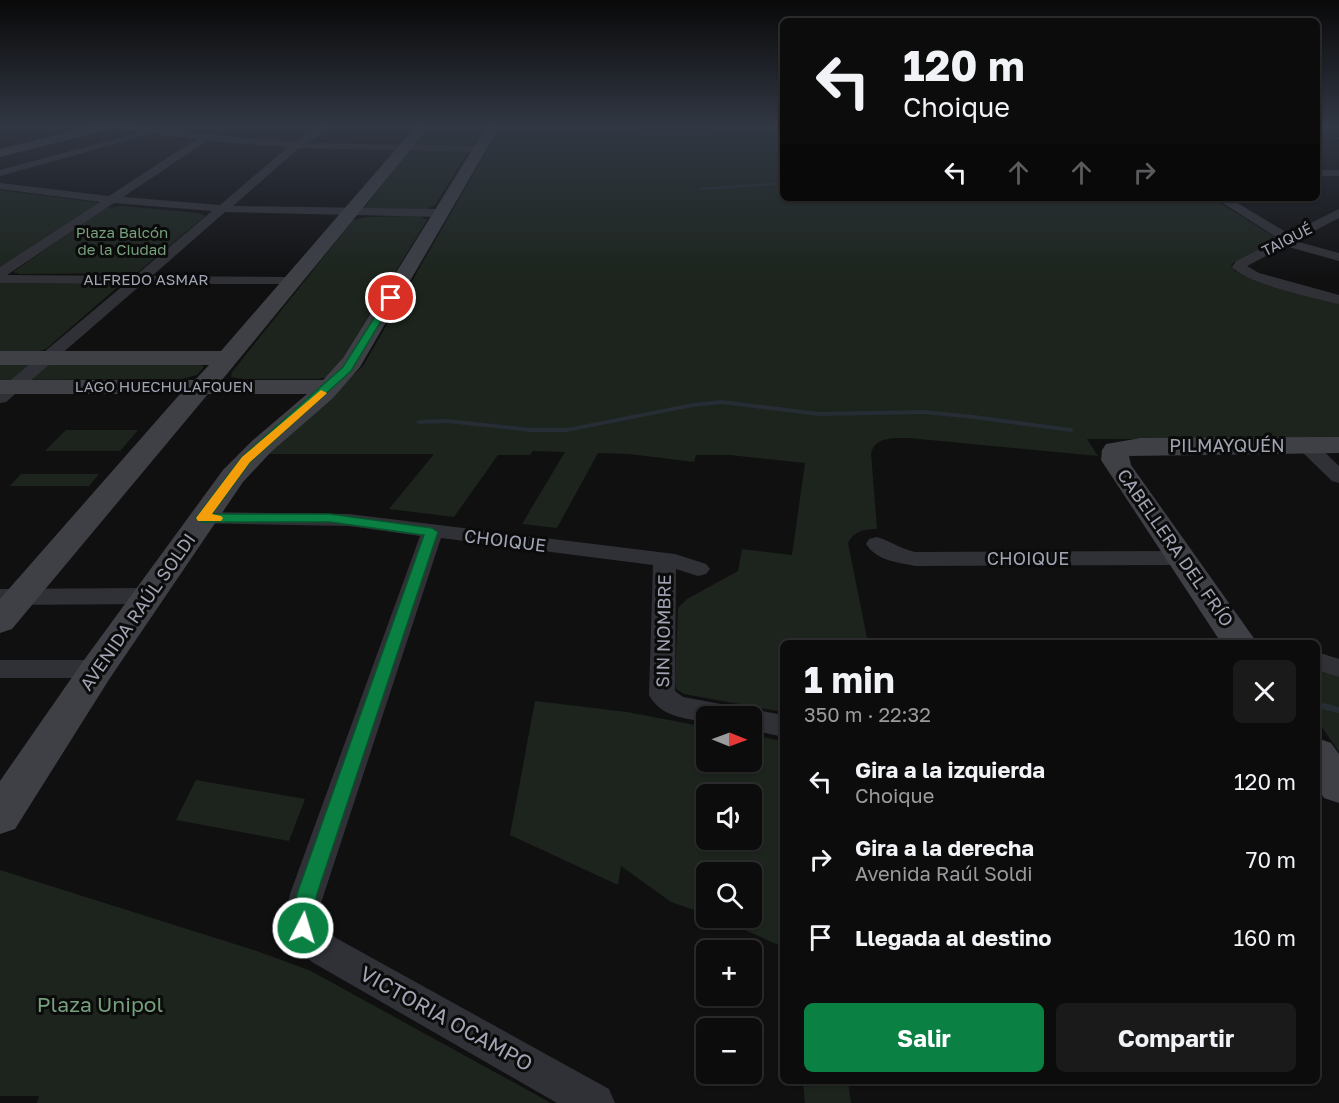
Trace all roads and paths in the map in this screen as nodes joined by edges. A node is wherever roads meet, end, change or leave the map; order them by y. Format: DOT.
graph roads {
  1 [pos="144,177"];
  2 [pos="259,177"];
  3 [pos="379,177"];
  4 [pos="462,177"];
  5 [pos="0,186"];
  6 [pos="110,200"];
  7 [pos="1225,201"];
  8 [pos="222,209"];
  9 [pos="350,213"];
  10 [pos="441,213"];
  11 [pos="1336,217"];
  12 [pos="1285,241"];
  13 [pos="1339,257"];
  14 [pos="0,273"];
  15 [pos="0,279"];
  16 [pos="138,280"];
  17 [pos="293,281"];
  18 [pos="1339,300"];
  19 [pos="0,358"];
  20 [pos="46,358"];
  21 [pos="227,358"];
  22 [pos="328,387"];
  23 [pos="200,388"];
  24 [pos="4,391"];
  25 [pos="1306,446"];
  26 [pos="1339,446"];
  27 [pos="1116,450"];
  28 [pos="1339,477"];
  29 [pos="202,518"];
  30 [pos="432,532"];
  31 [pos="877,544"];
  32 [pos="1182,558"];
  33 [pos="665,560"];
  34 [pos="698,569"];
  35 [pos="149,596"];
  36 [pos="7,605"];
  37 [pos="1245,640"];
  38 [pos="1320,662"];
  39 [pos="1339,668"];
  40 [pos="0,669"];
  41 [pos="97,669"];
  42 [pos="696,710"];
  43 [pos="762,722"];
  44 [pos="780,725"];
  45 [pos="0,816"];
  46 [pos="595,1103"];
  1 -- 6 [label="street"];
  2 -- 8 [label="street"];
  3 -- 9 [label="main road"];
  4 -- 10 [label="main road, AVENIDA RAÚL SOLDI"];
  5 -- 6 [label="street"];
  6 -- 8 [label="street"];
  6 -- 14 [label="street"];
  7 -- 12 [label="street"];
  8 -- 9 [label="street"];
  8 -- 16 [label="street"];
  9 -- 10 [label="street"];
  9 -- 17 [label="main road"];
  10 -- 22 [label="main road, AVENIDA RAÚL SOLDI"];
  11 -- 12 [label="street, TAIQUÉ"];
  12 -- 13 [label="street"];
  12 -- 18 [label="street, TAIQUÉ"];
  15 -- 16 [label="street, ALFREDO ASMAR"];
  16 -- 17 [label="street, ALFREDO ASMAR"];
  16 -- 20 [label="street"];
  17 -- 21 [label="main road"];
  19 -- 20 [label="main road, LAGO HUECHULAFQUEN"];
  20 -- 21 [label="main road, LAGO HUECHULAFQUEN"];
  20 -- 24 [label="street"];
  21 -- 23 [label="main road"];
  22 -- 23 [label="main road, LAGO HUECHULAFQUEN"];
  22 -- 29 [label="main road, AVENIDA RAÚL SOLDI"];
  23 -- 24 [label="main road, LAGO HUECHULAFQUEN"];
  23 -- 36 [label="main road"];
  25 -- 26 [label="main road, PILMAYQUÉN"];
  25 -- 27 [label="main road, PILMAYQUÉN"];
  25 -- 28 [label="street"];
  27 -- 32 [label="main road, CABELLERA DEL FRÍO"];
  29 -- 30 [label="street, CHOIQUE"];
  29 -- 35 [label="main road, AVENIDA RAÚL SOLDI"];
  30 -- 33 [label="street, CHOIQUE"];
  30 -- 46 [label="street, VICTORIA OCAMPO"];
  31 -- 32 [label="street, CHOIQUE"];
  32 -- 37 [label="main road, CABELLERA DEL FRÍO"];
  33 -- 34 [label="street, CHOIQUE"];
  33 -- 42 [label="street, SIN NOMBRE"];
  35 -- 36 [label="street"];
  35 -- 41 [label="main road, AVENIDA RAÚL SOLDI"];
  38 -- 39 [label="street"];
  40 -- 41 [label="street"];
  41 -- 45 [label="main road, AVENIDA RAÚL SOLDI"];
  43 -- 44 [label="street"];
}
